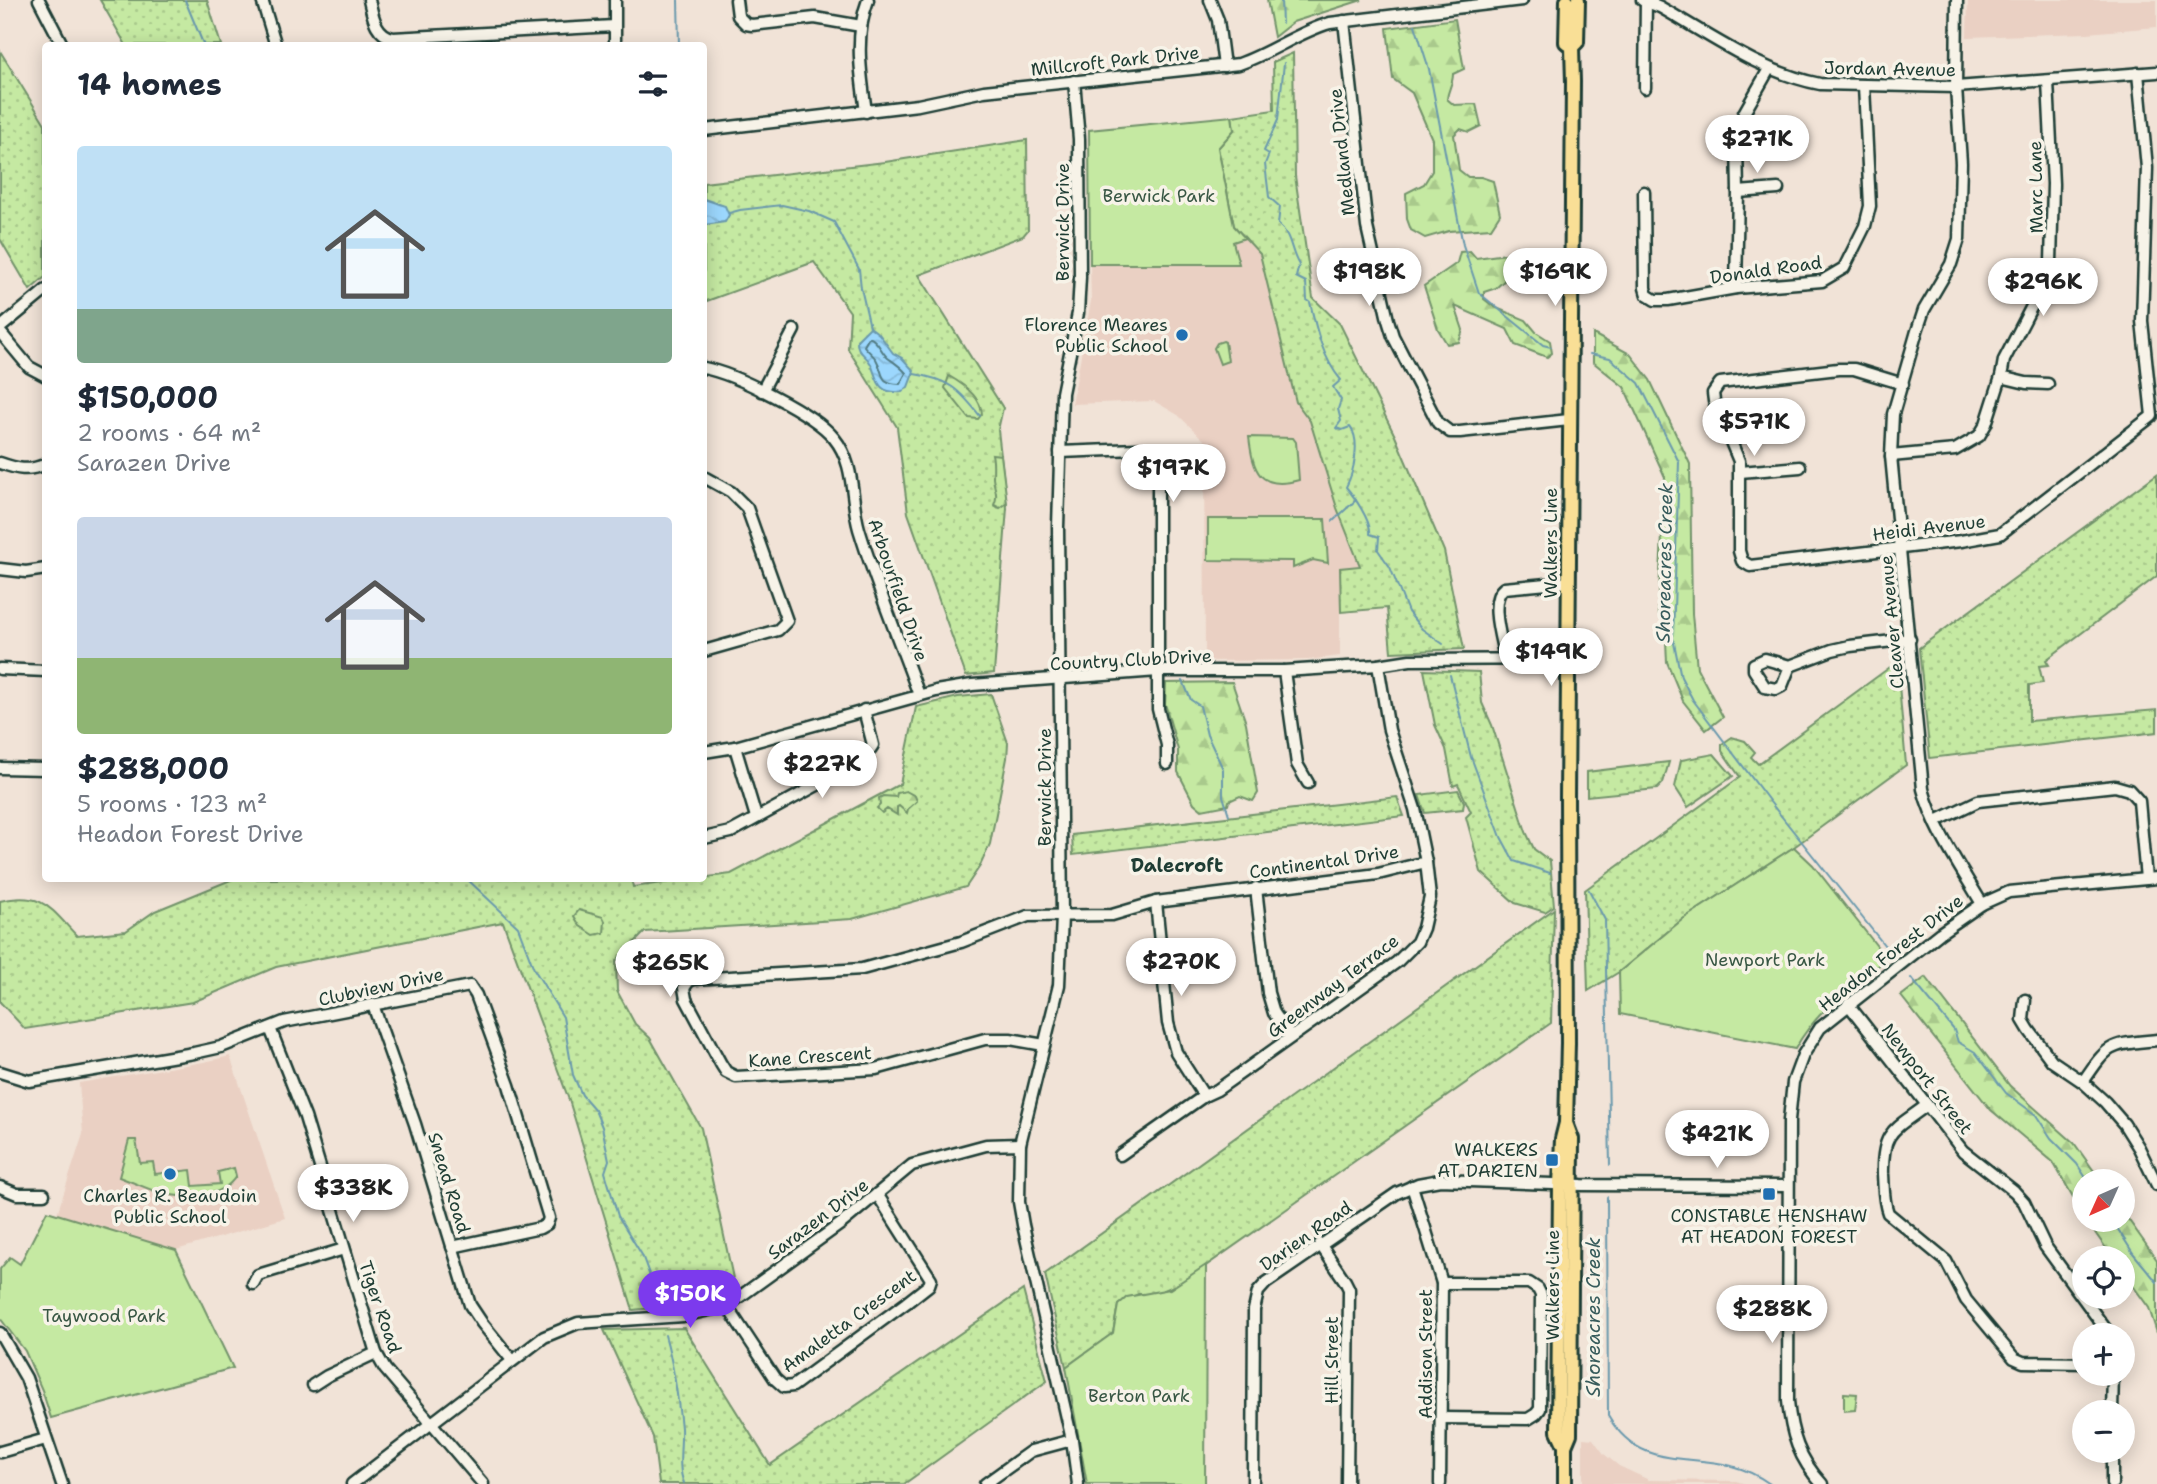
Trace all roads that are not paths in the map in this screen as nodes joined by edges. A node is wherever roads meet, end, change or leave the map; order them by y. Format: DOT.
graph roads {
  1 [pos="39,0"];
  2 [pos="262,0"];
  3 [pos="369,0"];
  4 [pos="615,0"];
  5 [pos="736,0"];
  6 [pos="868,0"];
  7 [pos="1210,0"];
  8 [pos="1522,0"];
  9 [pos="1567,0"];
  10 [pos="1578,0"];
  11 [pos="1645,0"];
  12 [pos="1957,0"];
  13 [pos="1343,21"];
  14 [pos="614,26"];
  15 [pos="861,26"];
  16 [pos="61,42"];
  17 [pos="275,42"];
  18 [pos="615,42"];
  19 [pos="1572,47"];
  20 [pos="1224,66"];
  21 [pos="1769,69"];
  22 [pos="2157,72"];
  23 [pos="2138,73"];
  24 [pos="1074,81"];
  25 [pos="2049,81"];
  26 [pos="1864,86"];
  27 [pos="1956,87"];
  28 [pos="1645,88"];
  29 [pos="866,112"];
  30 [pos="707,130"];
  31 [pos="1778,189"];
  32 [pos="1644,192"];
  33 [pos="1738,192"];
  34 [pos="1736,288"];
  35 [pos="42,293"];
  36 [pos="0,330"];
  37 [pos="794,330"];
  38 [pos="707,369"];
  39 [pos="42,374"];
  40 [pos="2001,377"];
  41 [pos="1903,384"];
  42 [pos="2048,384"];
  43 [pos="762,391"];
  44 [pos="1569,419"];
  45 [pos="1060,452"];
  46 [pos="1891,456"];
  47 [pos="0,463"];
  48 [pos="42,466"];
  49 [pos="1800,467"];
  50 [pos="1740,472"];
  51 [pos="707,479"];
  52 [pos="1901,547"];
  53 [pos="0,569"];
  54 [pos="42,570"];
  55 [pos="1569,582"];
  56 [pos="1910,639"];
  57 [pos="707,650"];
  58 [pos="1505,659"];
  59 [pos="1567,659"];
  60 [pos="1378,665"];
  61 [pos="1790,666"];
  62 [pos="0,670"];
  63 [pos="42,671"];
  64 [pos="1158,671"];
  65 [pos="1284,671"];
  66 [pos="1060,679"];
  67 [pos="919,695"];
  68 [pos="864,710"];
  69 [pos="734,747"];
  70 [pos="707,752"];
  71 [pos="1167,764"];
  72 [pos="0,768"];
  73 [pos="42,769"];
  74 [pos="1308,783"];
  75 [pos="756,817"];
  76 [pos="1936,821"];
  77 [pos="707,837"];
  78 [pos="1426,862"];
  79 [pos="2157,878"];
  80 [pos="2146,879"];
  81 [pos="1256,888"];
  82 [pos="1156,902"];
  83 [pos="1982,904"];
  84 [pos="1062,916"];
  85 [pos="2025,1000"];
  86 [pos="1848,1004"];
  87 [pos="373,1005"];
  88 [pos="270,1028"];
  89 [pos="1291,1037"];
  90 [pos="2157,1040"];
  91 [pos="1044,1045"];
  92 [pos="0,1072"];
  93 [pos="2083,1082"];
  94 [pos="1204,1096"];
  95 [pos="1927,1105"];
  96 [pos="1020,1144"];
  97 [pos="1119,1155"];
  98 [pos="1566,1185"];
  99 [pos="2157,1185"];
  100 [pos="1412,1186"];
  101 [pos="1788,1186"];
  102 [pos="0,1187"];
  103 [pos="44,1194"];
  104 [pos="877,1194"];
  105 [pos="1320,1244"];
  106 [pos="452,1247"];
  107 [pos="344,1249"];
  108 [pos="1443,1283"];
  109 [pos="253,1284"];
  110 [pos="727,1306"];
  111 [pos="2101,1323"];
  112 [pos="0,1333"];
  113 [pos="376,1353"];
  114 [pos="512,1360"];
  115 [pos="2072,1363"];
  116 [pos="313,1385"];
  117 [pos="1441,1418"];
  118 [pos="431,1423"];
  119 [pos="46,1440"];
  120 [pos="1072,1440"];
  121 [pos="0,1452"];
  122 [pos="2112,1463"];
  123 [pos="62,1484"];
  124 [pos="352,1484"];
  125 [pos="483,1484"];
  126 [pos="985,1484"];
  127 [pos="1078,1484"];
  128 [pos="1253,1484"];
  129 [pos="1347,1484"];
  130 [pos="1440,1484"];
  131 [pos="1565,1484"];
  132 [pos="1822,1484"];
  133 [pos="2112,1484"];
  1 -- 16 [label="street"];
  2 -- 17 [label="street"];
  3 -- 14 [label="street"];
  4 -- 14 [label="street"];
  5 -- 15 [label="street"];
  6 -- 15 [label="street"];
  7 -- 20 [label="street"];
  8 -- 13 [label="street, Millcroft Park Drive"];
  9 -- 19 [label="main road, Walkers Line"];
  10 -- 19 [label="main road, Walkers Line"];
  11 -- 21 [label="street, Jordan Avenue"];
  11 -- 28 [label="street"];
  12 -- 27 [label="street, Cleaver Avenue"];
  13 -- 20 [label="street, Millcroft Park Drive"];
  13 -- 44 [label="street, Medland Drive"];
  14 -- 18 [label="street"];
  15 -- 29 [label="street"];
  19 -- 44 [label="main road, Walkers Line"];
  20 -- 24 [label="street, Millcroft Park Drive"];
  21 -- 26 [label="street, Jordan Avenue"];
  21 -- 33 [label="street"];
  22 -- 23 [label="street, Jordan Avenue"];
  23 -- 25 [label="street, Jordan Avenue"];
  23 -- 52 [label="street, Heidi Avenue"];
  24 -- 29 [label="street, Millcroft Park Drive"];
  24 -- 45 [label="street, Berwick Drive"];
  25 -- 27 [label="street, Jordan Avenue"];
  25 -- 40 [label="street, Marc Lane"];
  26 -- 27 [label="street, Jordan Avenue"];
  26 -- 34 [label="street, Donald Road"];
  27 -- 41 [label="street, Cleaver Avenue"];
  29 -- 30 [label="street, Millcroft Park Drive"];
  31 -- 33 [label="street"];
  32 -- 34 [label="street, Donald Road"];
  33 -- 34 [label="street"];
  35 -- 36 [label="street"];
  36 -- 39 [label="street"];
  37 -- 43 [label="street"];
  38 -- 43 [label="street, Arbourfield Drive"];
  40 -- 42 [label="street"];
  40 -- 46 [label="street, Marc Lane"];
  41 -- 46 [label="street, Cleaver Avenue"];
  41 -- 50 [label="street, Heidi Avenue"];
  43 -- 67 [label="street, Arbourfield Drive"];
  44 -- 55 [label="main road, Walkers Line"];
  45 -- 64 [label="street"];
  45 -- 66 [label="street, Berwick Drive"];
  46 -- 52 [label="street, Cleaver Avenue"];
  47 -- 48 [label="street"];
  49 -- 50 [label="street"];
  50 -- 52 [label="street, Heidi Avenue"];
  51 -- 57 [label="street"];
  52 -- 56 [label="street, Cleaver Avenue"];
  53 -- 54 [label="street"];
  55 -- 58 [label="street"];
  55 -- 59 [label="main road, Walkers Line"];
  56 -- 61 [label="street"];
  56 -- 76 [label="street, Cleaver Avenue"];
  58 -- 59 [label="street, Country Club Drive"];
  58 -- 60 [label="street, Country Club Drive"];
  59 -- 98 [label="main road, Walkers Line"];
  60 -- 65 [label="street, Country Club Drive"];
  60 -- 78 [label="street, Greenway Terrace"];
  62 -- 63 [label="street"];
  64 -- 65 [label="street, Country Club Drive"];
  64 -- 66 [label="street, Country Club Drive"];
  64 -- 71 [label="street"];
  65 -- 74 [label="street"];
  66 -- 67 [label="street, Country Club Drive"];
  66 -- 84 [label="street, Berwick Drive"];
  67 -- 68 [label="street, Country Club Drive"];
  68 -- 69 [label="street, Country Club Drive"];
  68 -- 75 [label="street"];
  69 -- 70 [label="street, Country Club Drive"];
  69 -- 75 [label="street"];
  72 -- 73 [label="street"];
  75 -- 77 [label="street"];
  76 -- 80 [label="street"];
  76 -- 83 [label="street, Cleaver Avenue"];
  78 -- 81 [label="street, Continental Drive"];
  78 -- 89 [label="street, Greenway Terrace"];
  79 -- 80 [label="street, Headon Forest Drive"];
  80 -- 83 [label="street, Headon Forest Drive"];
  81 -- 82 [label="street, Continental Drive"];
  81 -- 89 [label="street"];
  82 -- 84 [label="street, Continental Drive"];
  82 -- 94 [label="street"];
  83 -- 86 [label="street, Headon Forest Drive"];
  84 -- 91 [label="street, Berwick Drive"];
  84 -- 91 [label="street, Kane Crescent"];
  85 -- 93 [label="street"];
  86 -- 95 [label="street, Newport Street"];
  86 -- 101 [label="street, Headon Forest Drive"];
  87 -- 88 [label="street, Clubview Drive"];
  87 -- 106 [label="street, Snead Road"];
  87 -- 106 [label="street, Clubview Drive"];
  88 -- 92 [label="street, Clubview Drive"];
  88 -- 107 [label="street, Tiger Road"];
  89 -- 94 [label="street, Greenway Terrace"];
  90 -- 93 [label="street"];
  91 -- 96 [label="street, Berwick Drive"];
  93 -- 99 [label="street"];
  94 -- 97 [label="street, Greenway Terrace"];
  95 -- 111 [label="street, Newport Street"];
  95 -- 115 [label="street"];
  96 -- 104 [label="street, Sarazen Drive"];
  96 -- 120 [label="street, Berwick Drive"];
  98 -- 100 [label="street, Darien Road"];
  98 -- 101 [label="street, Darien Road"];
  98 -- 131 [label="main road, Walkers Line"];
  100 -- 105 [label="street, Darien Road"];
  100 -- 108 [label="street, Addison Street"];
  101 -- 132 [label="street, Headon Forest Drive"];
  102 -- 103 [label="street"];
  104 -- 110 [label="street, Sarazen Drive"];
  104 -- 110 [label="street, Amaletta Crescent"];
  105 -- 128 [label="street, Darien Road"];
  105 -- 129 [label="street, Hill Street"];
  106 -- 114 [label="street, Snead Road"];
  107 -- 109 [label="street"];
  107 -- 113 [label="street, Tiger Road"];
  108 -- 117 [label="street, Addison Street"];
  108 -- 117 [label="street"];
  110 -- 114 [label="street, Sarazen Drive"];
  112 -- 119 [label="street"];
  113 -- 116 [label="street"];
  113 -- 118 [label="street, Tiger Road"];
  114 -- 118 [label="street, Sarazen Drive"];
  117 -- 130 [label="street, Addison Street"];
  118 -- 124 [label="street, Sarazen Drive"];
  118 -- 125 [label="street, Tiger Road"];
  119 -- 121 [label="street"];
  119 -- 123 [label="street"];
  120 -- 126 [label="street"];
  120 -- 127 [label="street, Berwick Drive"];
  122 -- 133 [label="street"];
}
